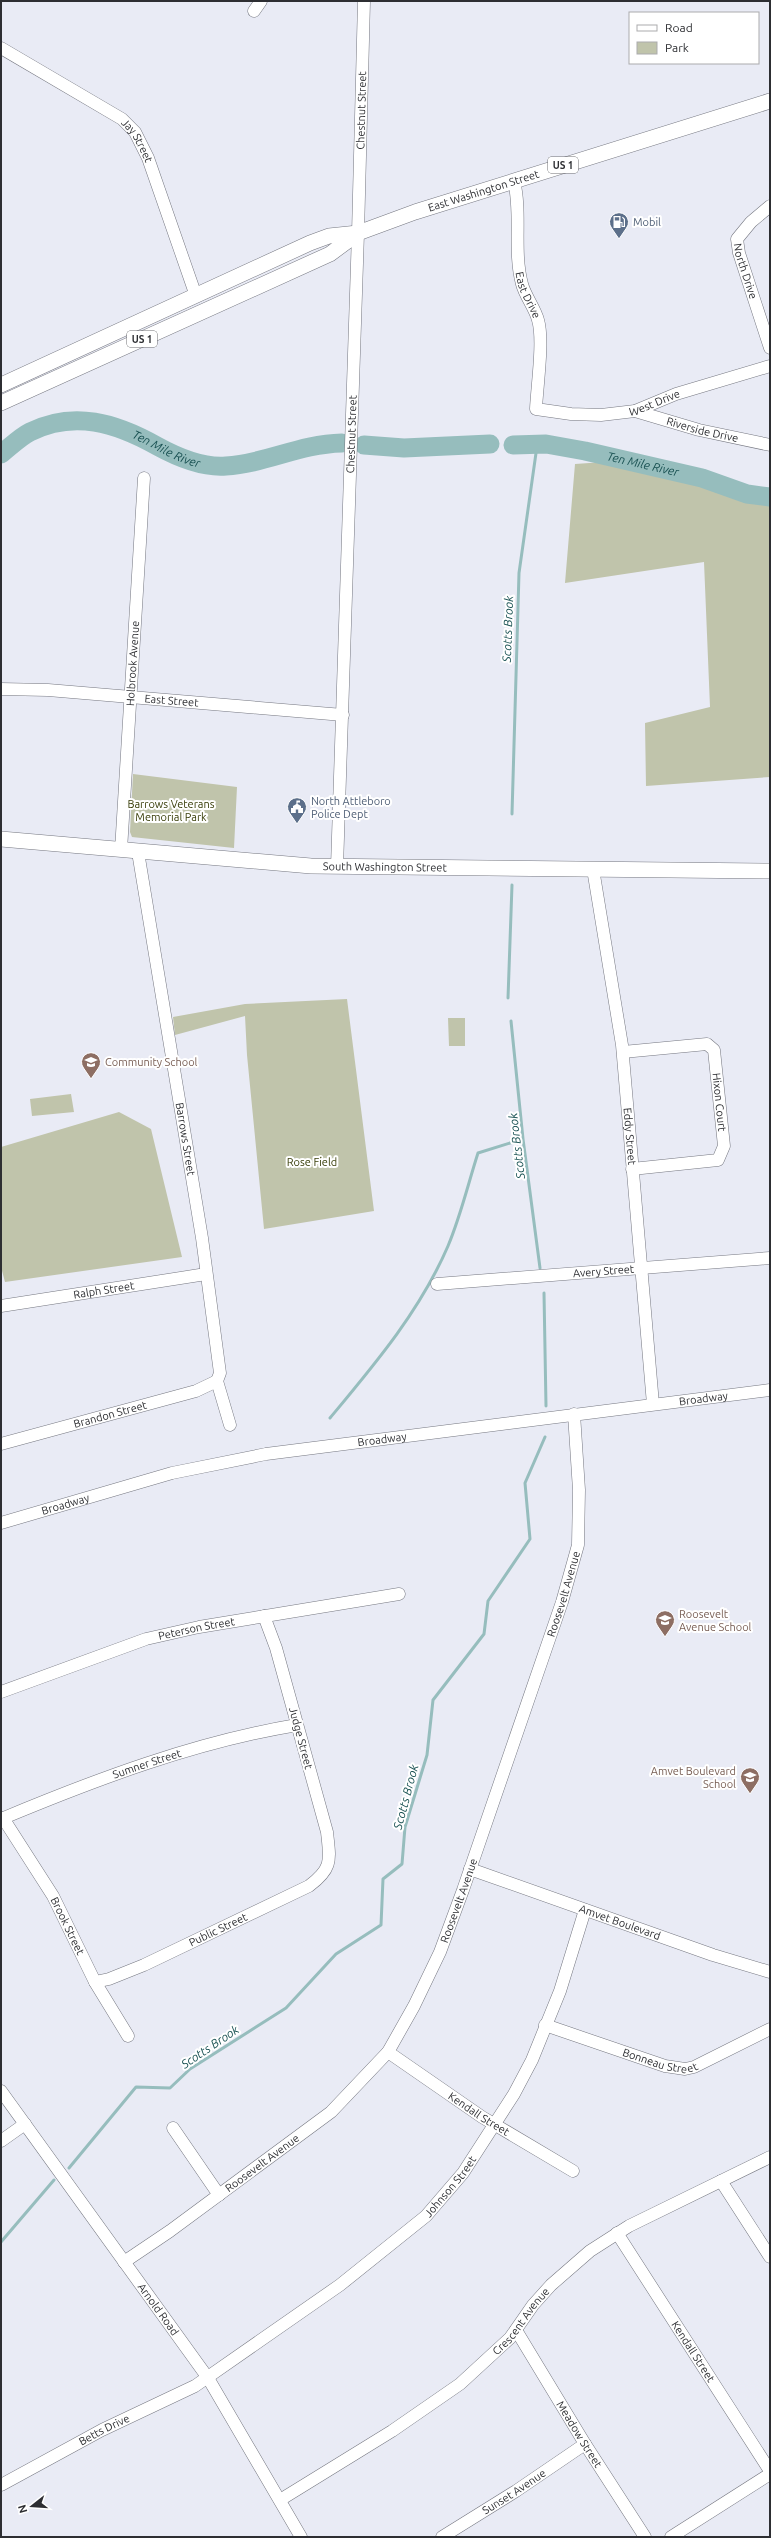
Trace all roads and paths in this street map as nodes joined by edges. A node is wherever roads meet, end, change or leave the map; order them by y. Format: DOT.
graph roads {
  1 [pos="364,1"];
  2 [pos="1,48"];
  3 [pos="770,101"];
  4 [pos="514,181"];
  5 [pos="770,206"];
  6 [pos="358,233"];
  7 [pos="196,296"];
  8 [pos="770,348"];
  9 [pos="770,366"];
  10 [pos="1,385"];
  11 [pos="1,403"];
  12 [pos="536,409"];
  13 [pos="635,411"];
  14 [pos="770,445"];
  15 [pos="144,478"];
  16 [pos="1,689"];
  17 [pos="130,697"];
  18 [pos="343,715"];
  19 [pos="1,839"];
  20 [pos="122,850"];
  21 [pos="138,852"];
  22 [pos="337,867"];
  23 [pos="593,869"];
  24 [pos="770,871"];
  25 [pos="623,1052"];
  26 [pos="632,1169"];
  27 [pos="770,1258"];
  28 [pos="641,1267"];
  29 [pos="206,1274"];
  30 [pos="437,1284"];
  31 [pos="1,1306"];
  32 [pos="217,1381"];
  33 [pos="770,1390"];
  34 [pos="653,1404"];
  35 [pos="574,1414"];
  36 [pos="230,1425"];
  37 [pos="1,1444"];
  38 [pos="1,1523"];
  39 [pos="399,1594"];
  40 [pos="264,1616"];
  41 [pos="1,1692"];
  42 [pos="297,1725"];
  43 [pos="2,1818"];
  44 [pos="330,1862"];
  45 [pos="470,1869"];
  46 [pos="585,1910"];
  47 [pos="770,1972"];
  48 [pos="95,1982"];
  49 [pos="546,2025"];
  50 [pos="770,2029"];
  51 [pos="128,2036"];
  52 [pos="388,2052"];
  53 [pos="1,2092"];
  54 [pos="25,2124"];
  55 [pos="493,2124"];
  56 [pos="173,2128"];
  57 [pos="1,2141"];
  58 [pos="770,2157"];
  59 [pos="573,2171"];
  60 [pos="721,2181"];
  61 [pos="219,2195"];
  62 [pos="617,2233"];
  63 [pos="770,2257"];
  64 [pos="124,2262"];
  65 [pos="516,2330"];
  66 [pos="208,2378"];
  67 [pos="584,2444"];
  68 [pos="770,2472"];
  69 [pos="1,2485"];
  70 [pos="280,2500"];
  71 [pos="301,2537"];
  72 [pos="442,2537"];
  73 [pos="645,2537"];
  74 [pos="671,2537"];
  1 -- 6 [label="street, Chestnut Street"];
  2 -- 7 [label="street, Jay Street"];
  3 -- 4 [label="main road, East Washington Street / US 1"];
  4 -- 6 [label="main road, East Washington Street / US 1"];
  4 -- 12 [label="street, East Drive"];
  5 -- 8 [label="street, North Drive"];
  6 -- 7 [label="main road, East Washington Street / US 1"];
  6 -- 11 [label="main road, East Washington Street / US 1"];
  6 -- 18 [label="street, Chestnut Street"];
  7 -- 10 [label="main road, East Washington Street / US 1"];
  9 -- 13 [label="street, West Drive"];
  12 -- 13 [label="street, West Drive"];
  13 -- 14 [label="street, Riverside Drive"];
  15 -- 17 [label="street, Holbrook Avenue"];
  16 -- 17 [label="street, East Street"];
  17 -- 18 [label="street, East Street"];
  17 -- 20 [label="street, Holbrook Avenue"];
  18 -- 22 [label="street, Chestnut Street"];
  19 -- 20 [label="main road, South Washington Street"];
  20 -- 21 [label="main road, South Washington Street"];
  21 -- 22 [label="main road, South Washington Street"];
  21 -- 29 [label="street, Barrows Street"];
  22 -- 23 [label="main road, South Washington Street"];
  23 -- 24 [label="main road, South Washington Street"];
  23 -- 25 [label="street, Eddy Street"];
  25 -- 26 [label="street, Eddy Street"];
  25 -- 26 [label="street, Hixon Court"];
  26 -- 28 [label="street, Eddy Street"];
  27 -- 28 [label="street, Avery Street"];
  28 -- 30 [label="street, Avery Street"];
  28 -- 34 [label="street, Eddy Street"];
  29 -- 31 [label="street, Ralph Street"];
  29 -- 32 [label="street, Barrows Street"];
  32 -- 36 [label="street, Barrows Street"];
  32 -- 37 [label="street, Brandon Street"];
  33 -- 34 [label="street, Broadway"];
  34 -- 35 [label="street, Broadway"];
  35 -- 38 [label="street, Broadway"];
  35 -- 45 [label="street, Roosevelt Avenue"];
  39 -- 40 [label="street, Peterson Street"];
  40 -- 41 [label="street, Peterson Street"];
  40 -- 42 [label="street, Judge Street"];
  42 -- 43 [label="street, Sumner Street"];
  42 -- 44 [label="street, Judge Street"];
  43 -- 48 [label="street, Brook Street"];
  44 -- 48 [label="street, Public Street"];
  45 -- 46 [label="street, Amvet Boulevard"];
  45 -- 52 [label="street, Roosevelt Avenue"];
  46 -- 47 [label="street, Amvet Boulevard"];
  46 -- 49 [label="street, Johnson Street"];
  48 -- 51 [label="street, Brook Street"];
  49 -- 50 [label="street, Bonneau Street"];
  49 -- 55 [label="street, Johnson Street"];
  52 -- 55 [label="street, Kendall Street"];
  52 -- 61 [label="street, Roosevelt Avenue"];
  53 -- 54 [label="street, Arnold Road"];
  54 -- 57 [label="street"];
  54 -- 64 [label="street, Arnold Road"];
  55 -- 59 [label="street, Kendall Street"];
  55 -- 66 [label="street, Johnson Street"];
  56 -- 61 [label="street"];
  58 -- 60 [label="street, Crescent Avenue"];
  60 -- 62 [label="street, Crescent Avenue"];
  60 -- 63 [label="street"];
  61 -- 64 [label="street, Roosevelt Avenue"];
  62 -- 65 [label="street, Crescent Avenue"];
  62 -- 68 [label="street, Kendall Street"];
  64 -- 66 [label="street, Arnold Road"];
  65 -- 67 [label="street, Meadow Street"];
  65 -- 70 [label="street, Crescent Avenue"];
  66 -- 69 [label="street, Betts Drive"];
  66 -- 70 [label="street, Arnold Road"];
  67 -- 72 [label="street, Sunset Avenue"];
  67 -- 73 [label="street, Meadow Street"];
  68 -- 74 [label="street"];
  70 -- 71 [label="street, Arnold Road"];
}
